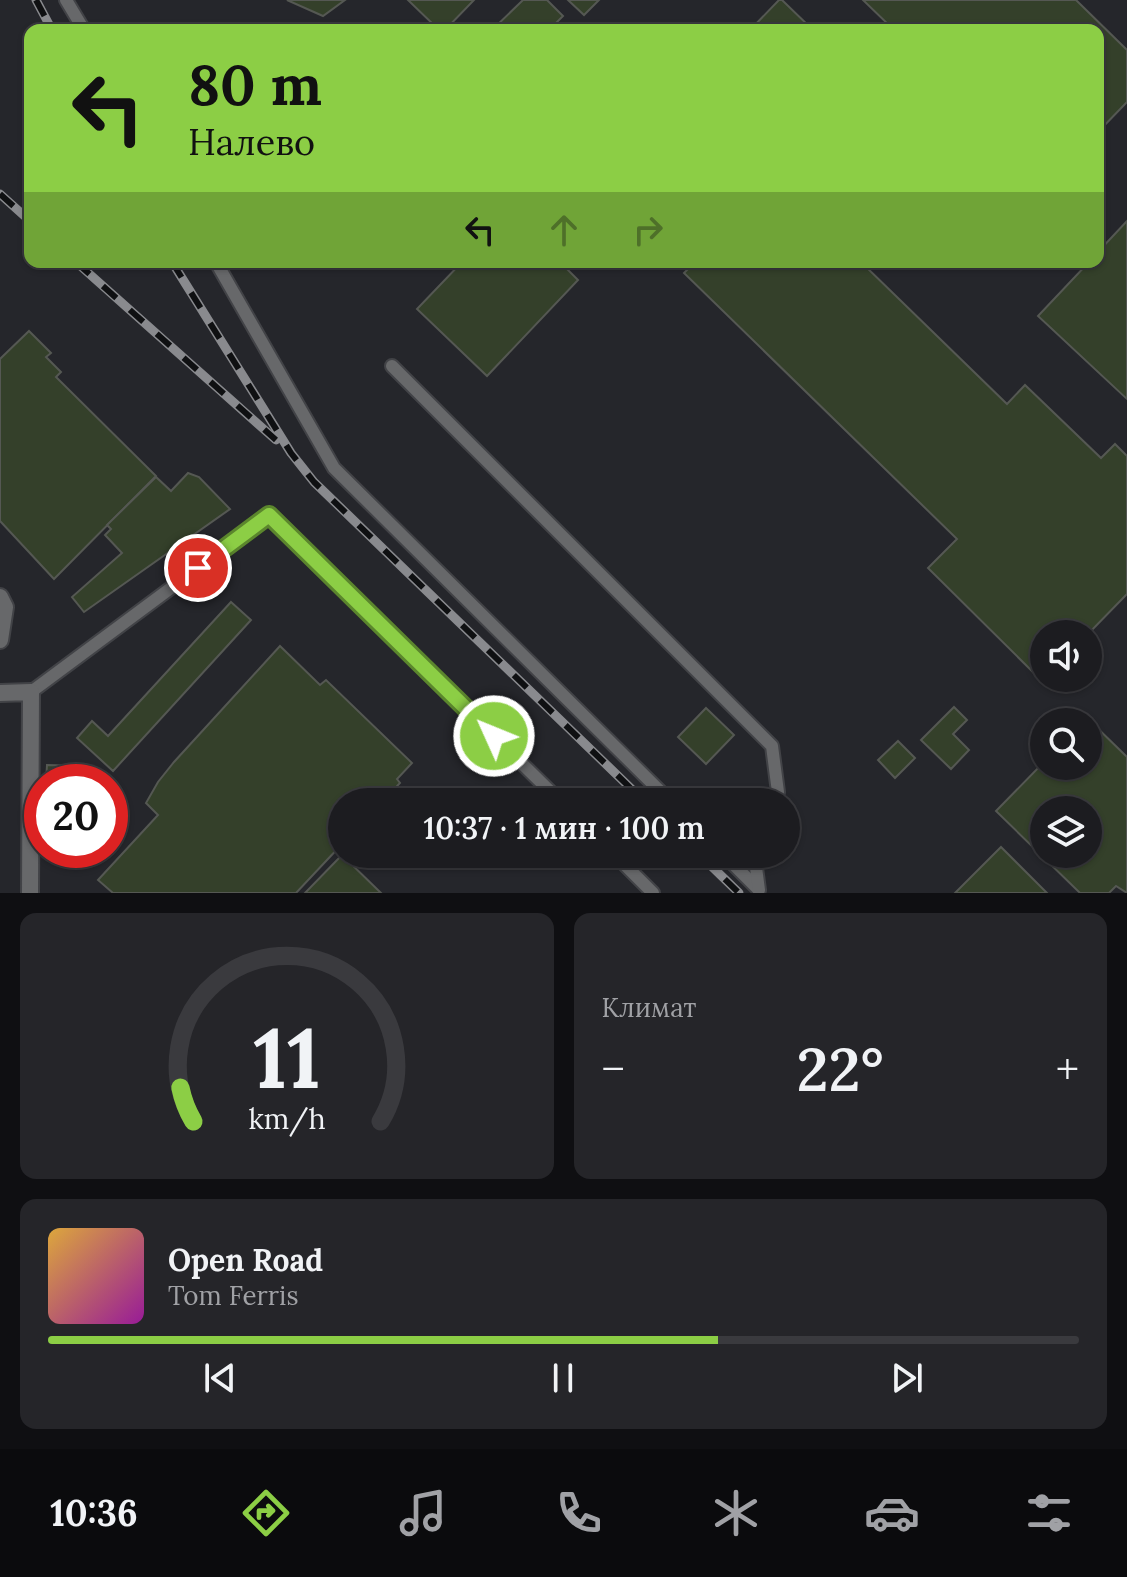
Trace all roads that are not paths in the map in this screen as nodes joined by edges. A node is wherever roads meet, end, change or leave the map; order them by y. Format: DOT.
graph roads {
  1 [pos="66,0"];
  2 [pos="80,24"];
  3 [pos="219,268"];
  4 [pos="392,366"];
  5 [pos="0,597"];
  6 [pos="0,640"];
  7 [pos="31,692"];
  8 [pos="0,693"];
  9 [pos="547,788"];
  10 [pos="657,788"];
  11 [pos="777,788"];
  12 [pos="628,868"];
  13 [pos="737,868"];
  14 [pos="757,868"];
  15 [pos="761,891"];
  16 [pos="30,893"];
  17 [pos="653,893"];
  1 -- 2 [label="lane"];
  3 -- 10 [label="lane"];
  4 -- 11 [label="lane"];
  5 -- 6 [label="street"];
  7 -- 8 [label="street"];
  7 -- 9 [label="lane"];
  7 -- 16 [label="street"];
  12 -- 17 [label="lane"];
  13 -- 15 [label="lane"];
  14 -- 15 [label="lane"];
}
